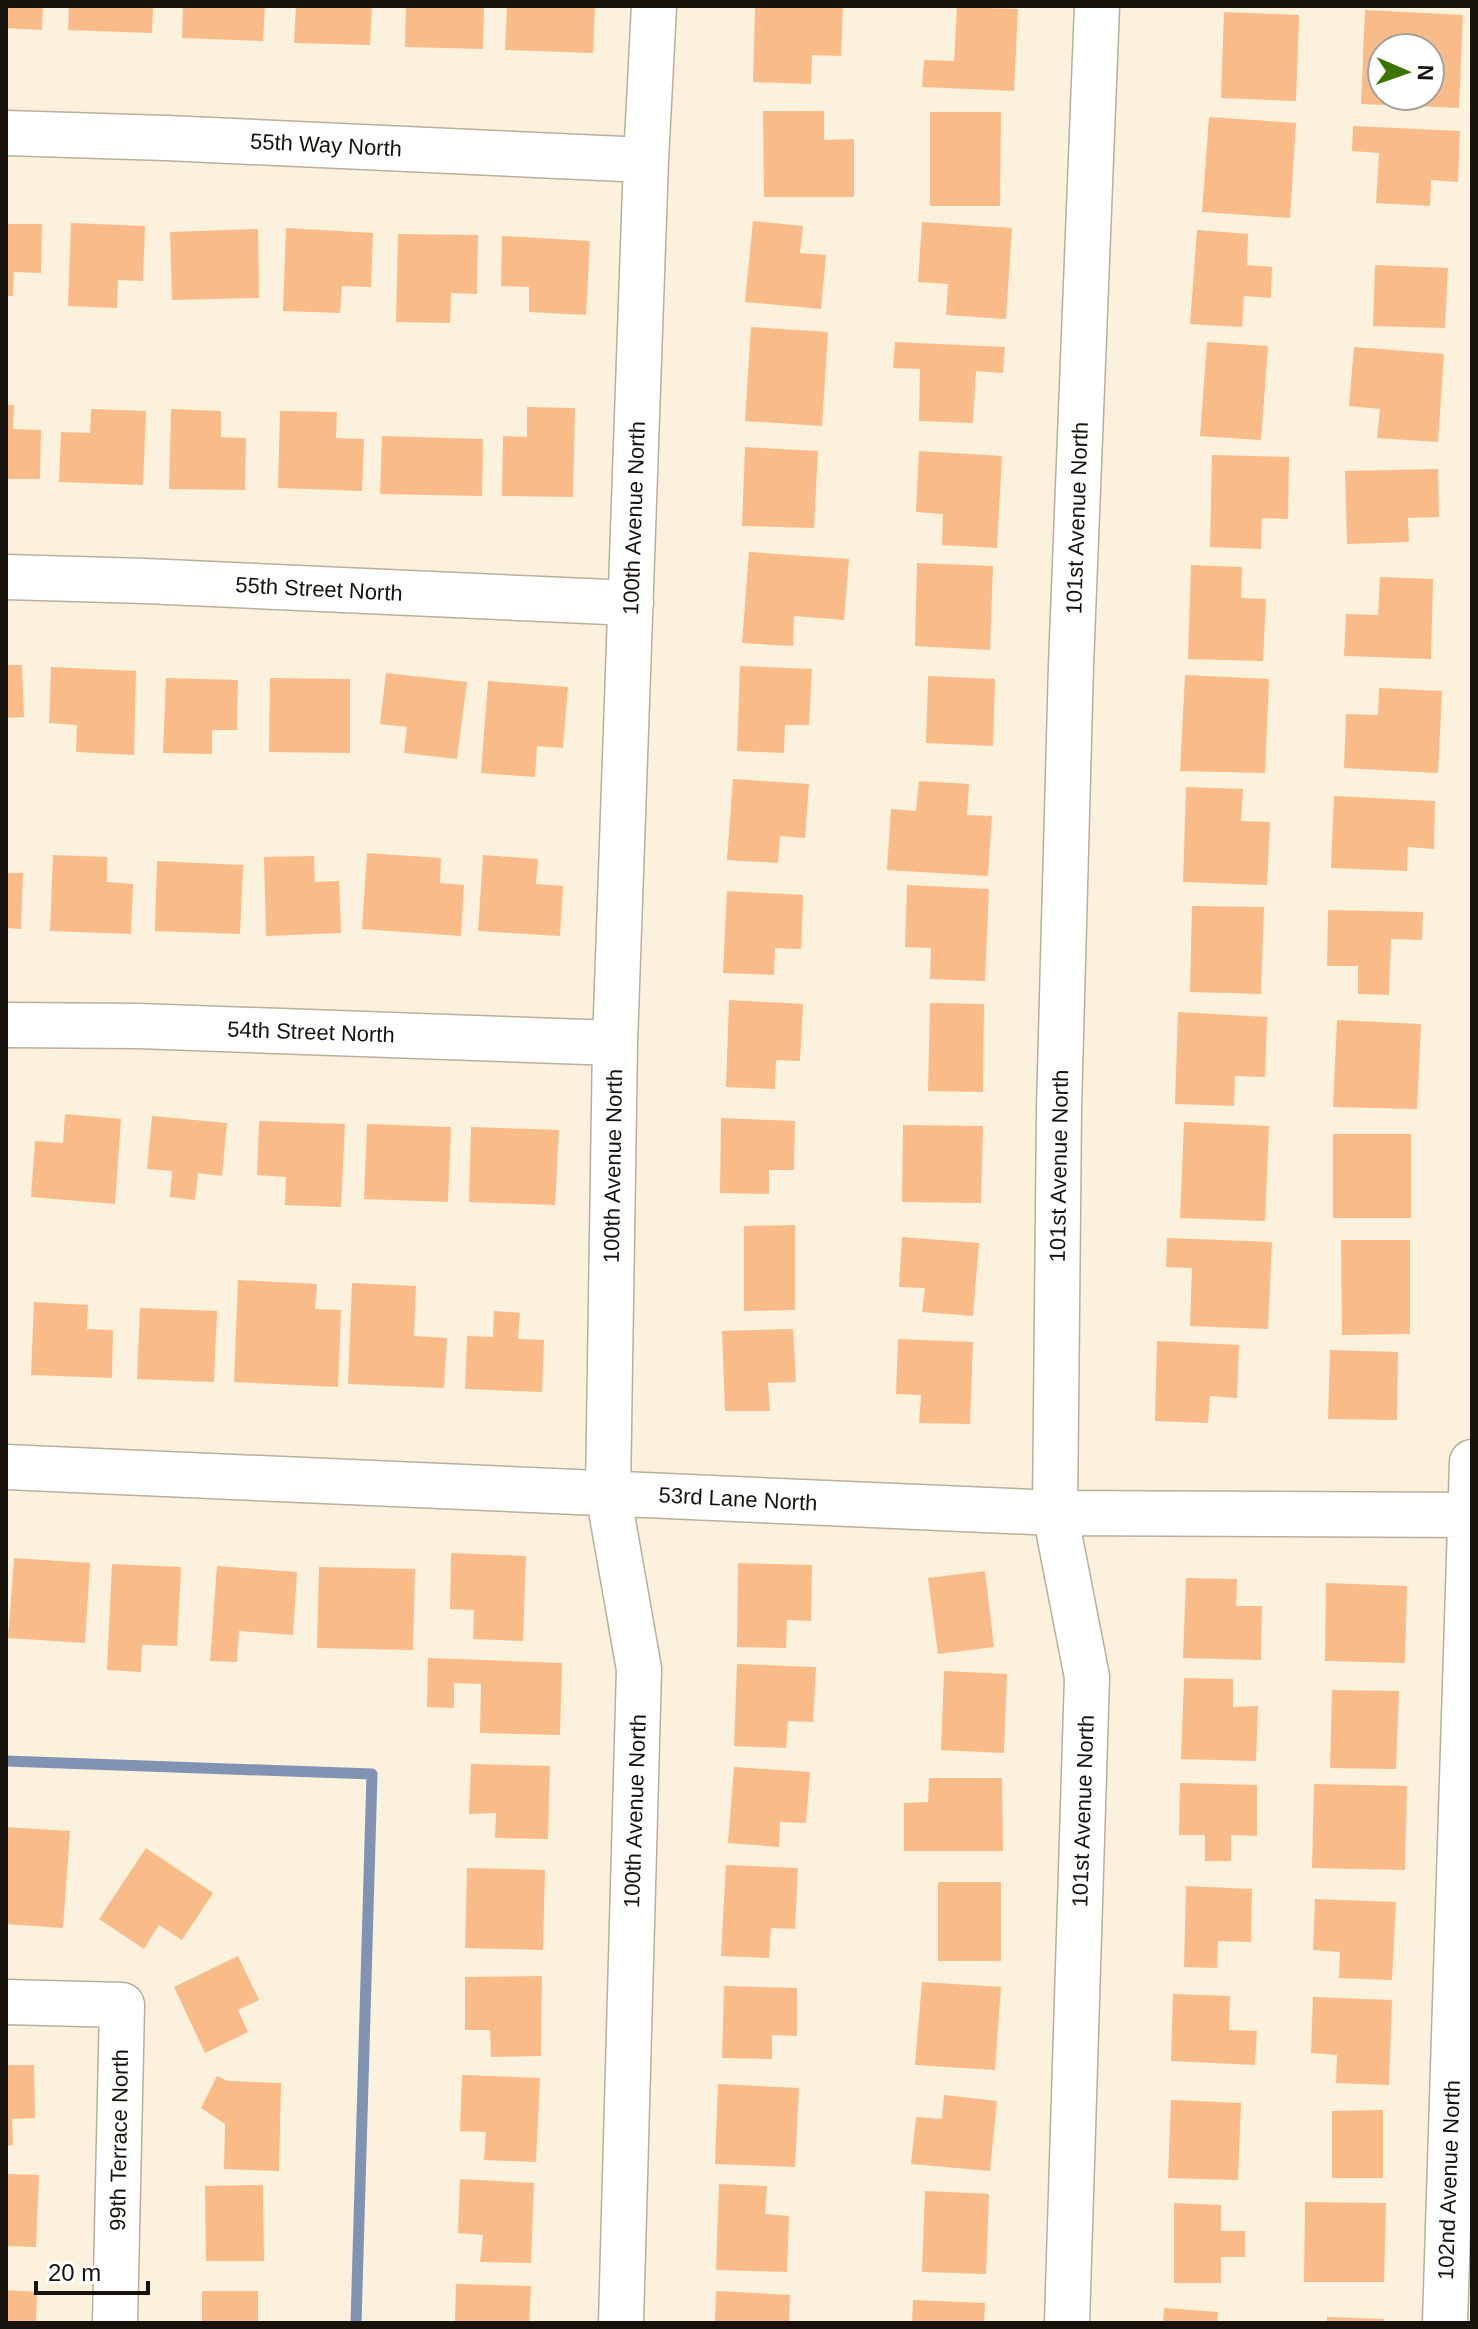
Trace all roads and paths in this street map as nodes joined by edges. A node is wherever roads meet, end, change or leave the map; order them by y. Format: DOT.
graph roads {
  1 [pos="654,6"];
  2 [pos="1097,6"];
  3 [pos="6,133"];
  4 [pos="646,160"];
  5 [pos="6,577"];
  6 [pos="631,603"];
  7 [pos="6,1025"];
  8 [pos="615,1043"];
  9 [pos="1472,1462"];
  10 [pos="6,1467"];
  11 [pos="608,1493"];
  12 [pos="1055,1513"];
  13 [pos="1470,1515"];
  14 [pos="1466,1789"];
  15 [pos="6,2002"];
  16 [pos="115,2323"];
  17 [pos="621,2323"];
  18 [pos="1067,2323"];
  19 [pos="1445,2323"];
  1 -- 4 [label="street, 100th Avenue North"];
  2 -- 12 [label="street, 101st Avenue North"];
  3 -- 4 [label="street, 55th Way North"];
  4 -- 6 [label="street, 100th Avenue North"];
  5 -- 6 [label="street, 55th Street North"];
  6 -- 8 [label="street, 100th Avenue North"];
  7 -- 8 [label="street, 54th Street North"];
  8 -- 11 [label="street, 100th Avenue North"];
  9 -- 13 [label="street, 102nd Avenue North"];
  10 -- 11 [label="street, 53rd Lane North"];
  11 -- 12 [label="street, 53rd Lane North"];
  11 -- 17 [label="street, 100th Avenue North"];
  12 -- 13 [label="street, 53rd Lane North"];
  12 -- 18 [label="street, 101st Avenue North"];
  13 -- 14 [label="street, 102nd Avenue North"];
  14 -- 19 [label="street, 102nd Avenue North"];
  15 -- 16 [label="street, 99th Terrace North"];
}
